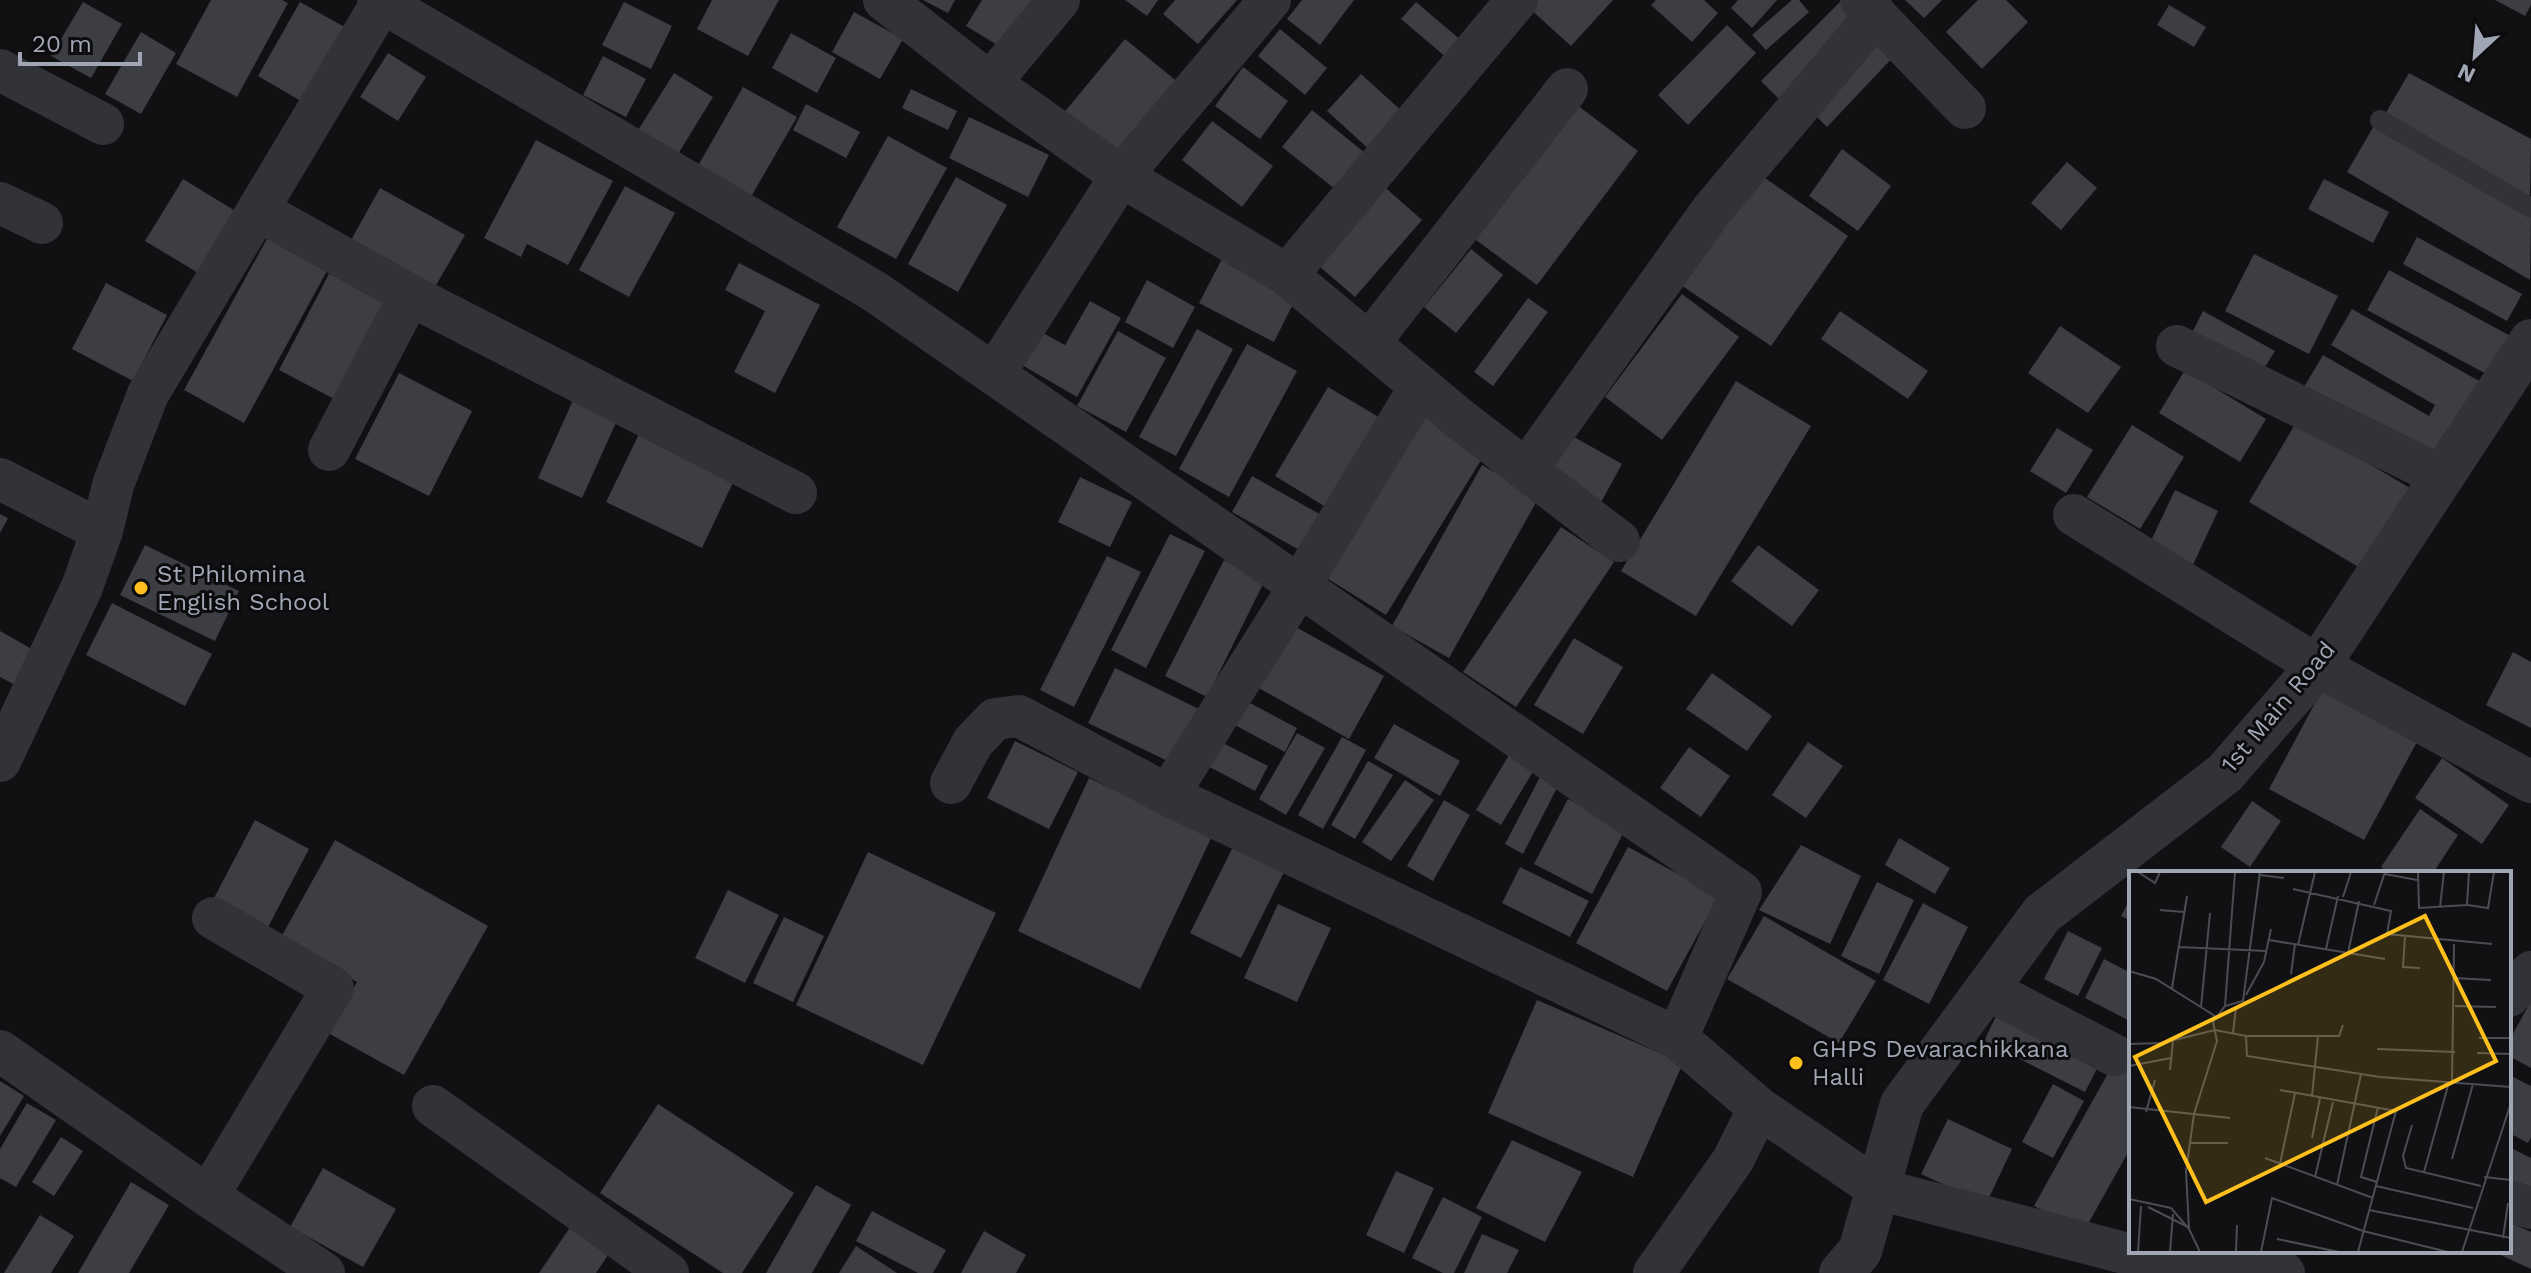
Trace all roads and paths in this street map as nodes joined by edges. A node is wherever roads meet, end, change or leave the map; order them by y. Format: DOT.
graph roads {
  1 [pos="884,0"];
  2 [pos="1059,0"];
  3 [pos="1270,0"];
  4 [pos="1517,0"];
  5 [pos="395,4"];
  6 [pos="1868,8"];
  7 [pos="0,70"];
  8 [pos="990,83"];
  9 [pos="1567,89"];
  10 [pos="1965,108"];
  11 [pos="2380,120"];
  12 [pos="103,124"];
  13 [pos="1121,176"];
  14 [pos="0,203"];
  15 [pos="2531,208"];
  16 [pos="258,210"];
  17 [pos="42,223"];
  18 [pos="1287,275"];
  19 [pos="410,295"];
  20 [pos="2531,341"];
  21 [pos="1369,343"];
  22 [pos="2177,346"];
  23 [pos="994,374"];
  24 [pos="1420,387"];
  25 [pos="329,450"];
  26 [pos="1526,470"];
  27 [pos="2443,477"];
  28 [pos="0,479"];
  29 [pos="796,493"];
  30 [pos="2074,515"];
  31 [pos="102,531"];
  32 [pos="1619,541"];
  33 [pos="1300,585"];
  34 [pos="2318,666"];
  35 [pos="4,744"];
  36 [pos="2531,782"];
  37 [pos="951,783"];
  38 [pos="1168,795"];
  39 [pos="213,918"];
  40 [pos="2531,972"];
  41 [pos="1986,989"];
  42 [pos="2511,994"];
  43 [pos="1677,1038"];
  44 [pos="0,1051"];
  45 [pos="2114,1055"];
  46 [pos="433,1106"];
  47 [pos="1759,1108"];
  48 [pos="1878,1189"];
  49 [pos="208,1196"];
  50 [pos="2511,1202"];
  51 [pos="2531,1208"];
  52 [pos="2217,1253"];
  53 [pos="324,1273"];
  54 [pos="668,1273"];
  55 [pos="1654,1273"];
  56 [pos="1841,1273"];
  57 [pos="2284,1273"];
  1 -- 8 [label="street"];
  2 -- 8 [label="street"];
  3 -- 13 [label="street"];
  4 -- 18 [label="street"];
  5 -- 16 [label="street"];
  5 -- 23 [label="street"];
  6 -- 10 [label="street"];
  6 -- 26 [label="street"];
  7 -- 12 [label="street"];
  8 -- 13 [label="street"];
  9 -- 21 [label="street"];
  11 -- 15 [label="lane"];
  13 -- 18 [label="street"];
  13 -- 23 [label="street"];
  14 -- 17 [label="street"];
  16 -- 19 [label="street"];
  16 -- 31 [label="street"];
  18 -- 21 [label="street"];
  19 -- 25 [label="street"];
  19 -- 29 [label="street"];
  20 -- 27 [label="street, 1st Main Road"];
  21 -- 24 [label="street"];
  22 -- 27 [label="street"];
  23 -- 33 [label="street"];
  24 -- 26 [label="street"];
  24 -- 33 [label="street"];
  26 -- 32 [label="street"];
  27 -- 34 [label="street, 1st Main Road"];
  28 -- 31 [label="street"];
  30 -- 34 [label="street"];
  31 -- 35 [label="street"];
  33 -- 38 [label="street"];
  33 -- 43 [label="street"];
  34 -- 36 [label="street"];
  34 -- 41 [label="street, 1st Main Road"];
  37 -- 38 [label="street"];
  38 -- 43 [label="street"];
  39 -- 49 [label="street"];
  40 -- 42 [label="street"];
  41 -- 45 [label="street"];
  41 -- 48 [label="street, 1st Main Road"];
  43 -- 47 [label="street"];
  44 -- 49 [label="street"];
  46 -- 54 [label="street"];
  47 -- 48 [label="street"];
  47 -- 55 [label="street"];
  48 -- 52 [label="street"];
  48 -- 56 [label="street, 1st Main Road"];
  49 -- 53 [label="street"];
  50 -- 51 [label="street"];
  52 -- 57 [label="street"];
}
